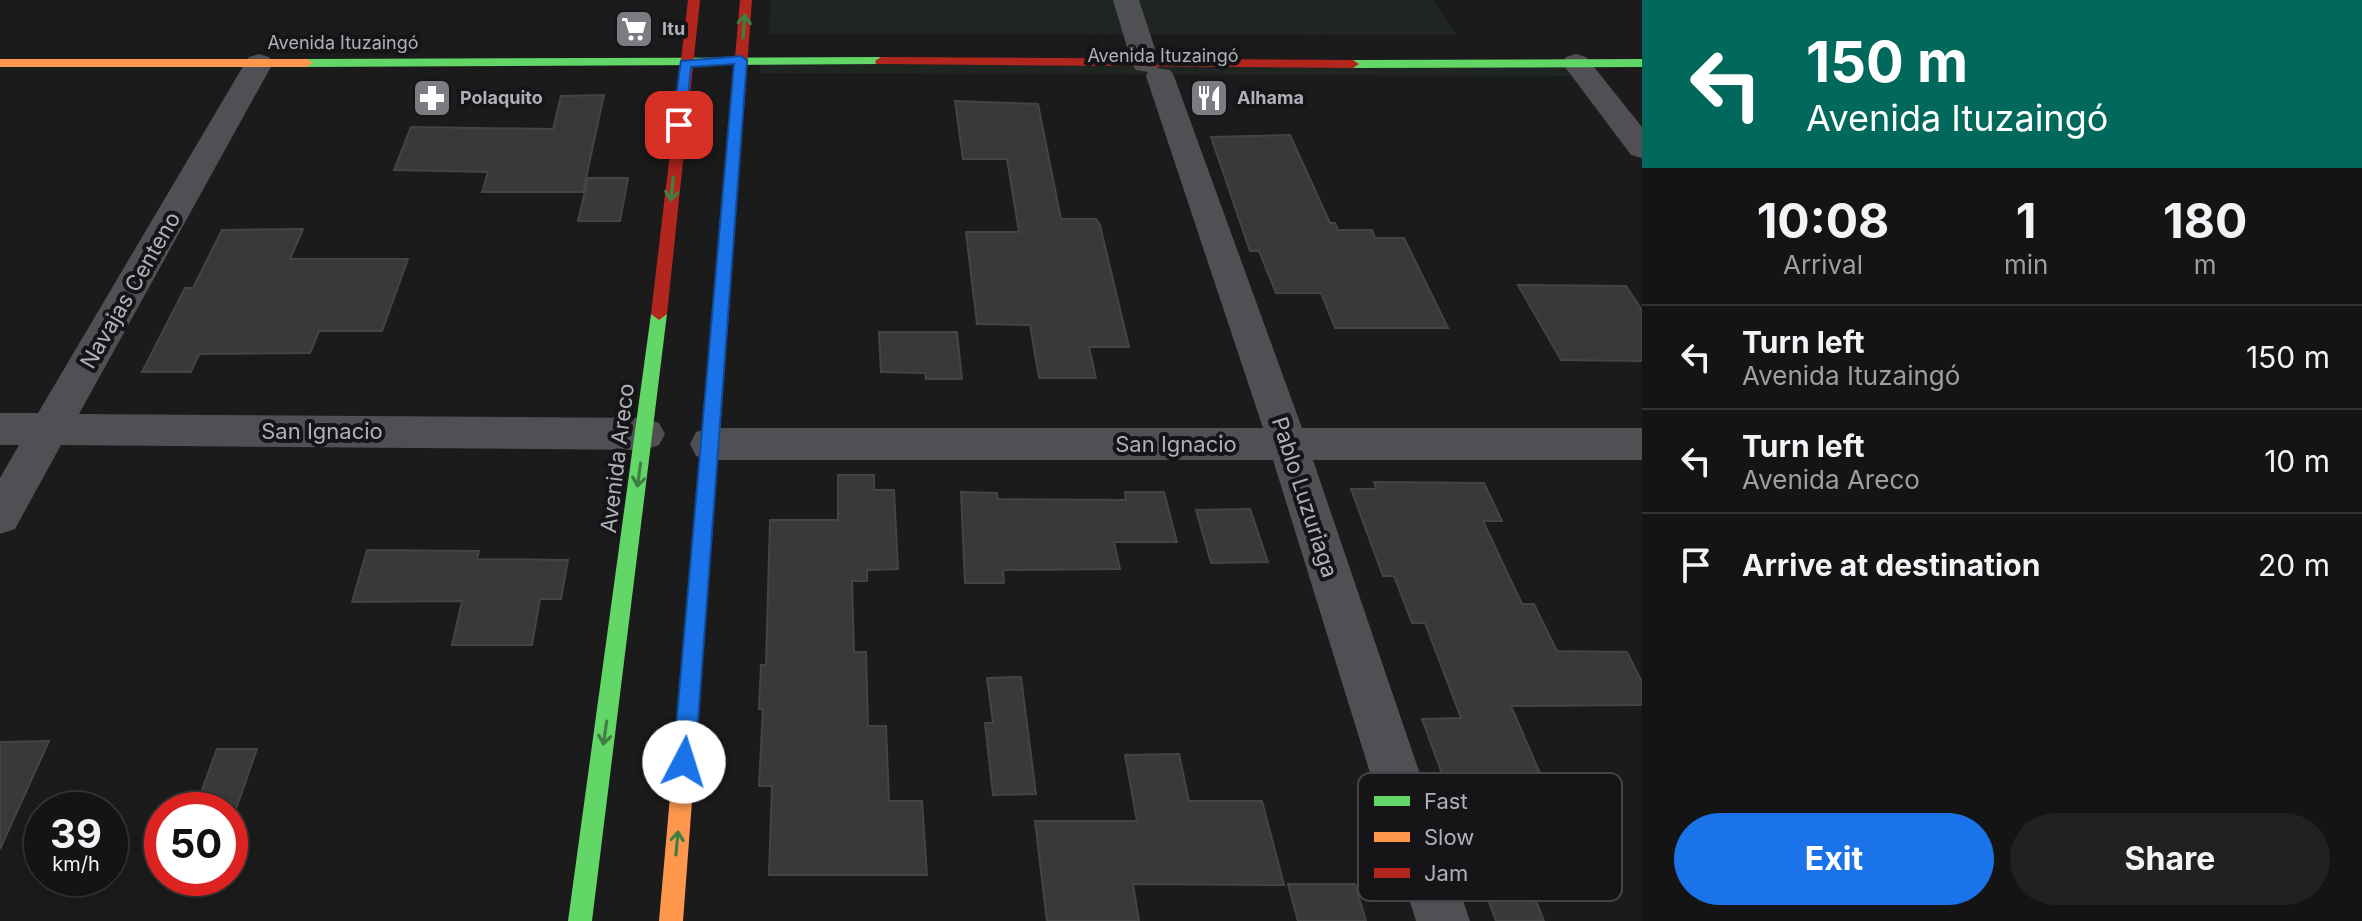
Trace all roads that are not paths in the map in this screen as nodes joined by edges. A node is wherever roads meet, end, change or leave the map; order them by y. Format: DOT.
graph roads {
  1 [pos="694,0"];
  2 [pos="746,0"];
  3 [pos="1126,0"];
  4 [pos="0,63"];
  5 [pos="259,63"];
  6 [pos="1642,63"];
  7 [pos="685,64"];
  8 [pos="741,67"];
  9 [pos="1153,70"];
  10 [pos="1581,70"];
  11 [pos="1642,77"];
  12 [pos="1642,148"];
  13 [pos="0,429"];
  14 [pos="50,429"];
  15 [pos="645,434"];
  16 [pos="710,444"];
  17 [pos="1288,444"];
  18 [pos="1642,444"];
  19 [pos="0,516"];
  20 [pos="1395,773"];
  21 [pos="1437,901"];
  22 [pos="580,921"];
  23 [pos="671,921"];
  24 [pos="1443,921"];
  1 -- 7 [label="main road, Avenida Areco"];
  8 -- 2 [label="main road, one-way"];
  3 -- 9 [label="street, Pablo Luzuriaga"];
  4 -- 5 [label="main road, Avenida Ituzaingó"];
  5 -- 7 [label="main road, Avenida Ituzaingó"];
  5 -- 14 [label="street, Navajas Centeno"];
  6 -- 10 [label="main road, Avenida Ituzaingó"];
  7 -- 8 [label="main road, Avenida Ituzaingó"];
  7 -- 15 [label="main road, Avenida Areco, one-way"];
  8 -- 9 [label="main road, Avenida Ituzaingó"];
  8 -- 16 [label="main road"];
  9 -- 10 [label="main road, Avenida Ituzaingó"];
  9 -- 17 [label="street, Pablo Luzuriaga"];
  10 -- 11 [label="main road, Avenida Ituzaingó"];
  10 -- 12 [label="street"];
  13 -- 14 [label="street, San Ignacio"];
  14 -- 15 [label="street, San Ignacio"];
  14 -- 19 [label="street, Navajas Centeno"];
  15 -- 22 [label="main road, Avenida Areco, one-way"];
  16 -- 17 [label="street, San Ignacio"];
  23 -- 16 [label="main road, one-way"];
  17 -- 18 [label="street, San Ignacio"];
  17 -- 20 [label="street, Pablo Luzuriaga"];
  21 -- 24 [label="street, Pablo Luzuriaga"];
}
